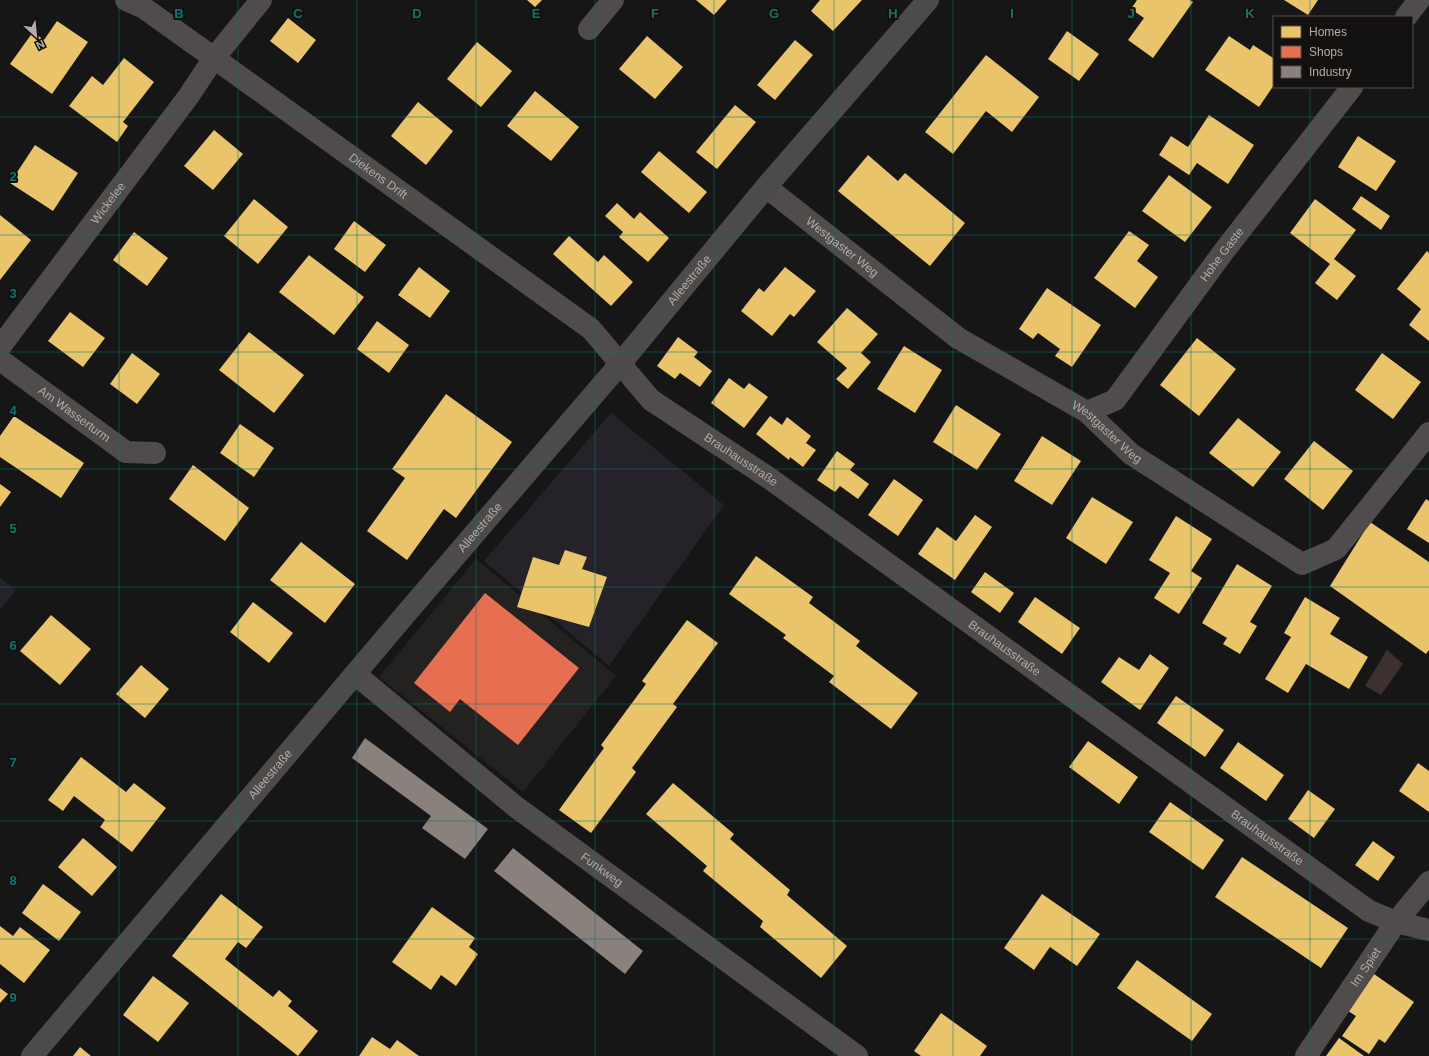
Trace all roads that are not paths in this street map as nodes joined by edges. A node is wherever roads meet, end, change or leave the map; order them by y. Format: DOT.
graph roads {
  1 [pos="126,0"];
  2 [pos="261,0"];
  3 [pos="613,0"];
  4 [pos="928,0"];
  5 [pos="1419,0"];
  6 [pos="1407,16"];
  7 [pos="589,29"];
  8 [pos="214,58"];
  9 [pos="1351,88"];
  10 [pos="766,188"];
  11 [pos="0,347"];
  12 [pos="0,360"];
  13 [pos="620,364"];
  14 [pos="1087,412"];
  15 [pos="1429,433"];
  16 [pos="155,453"];
  17 [pos="355,674"];
  18 [pos="1429,882"];
  19 [pos="1396,922"];
  20 [pos="1429,930"];
  21 [pos="32,1056"];
  22 [pos="856,1056"];
  23 [pos="1306,1056"];
  1 -- 8 [label="street, Diekens Drift"];
  2 -- 8 [label="street, Wickelee"];
  3 -- 7 [label="street"];
  4 -- 10 [label="main road, Alleestraße"];
  5 -- 6 [label="street"];
  8 -- 11 [label="street, Wickelee"];
  8 -- 13 [label="street, Diekens Drift"];
  9 -- 14 [label="street, Hohe Gaste"];
  10 -- 13 [label="main road, Alleestraße"];
  10 -- 14 [label="street, Westgaster Weg"];
  12 -- 16 [label="street, Am Wasserturm"];
  13 -- 17 [label="main road, Alleestraße"];
  13 -- 19 [label="street, Brauhausstraße"];
  14 -- 15 [label="street, Westgaster Weg"];
  17 -- 21 [label="main road, Alleestraße"];
  17 -- 22 [label="street, Funkweg"];
  18 -- 19 [label="street, Im Spiet"];
  19 -- 20 [label="street, Brauhausstraße"];
  19 -- 23 [label="street, Im Spiet"];
}
